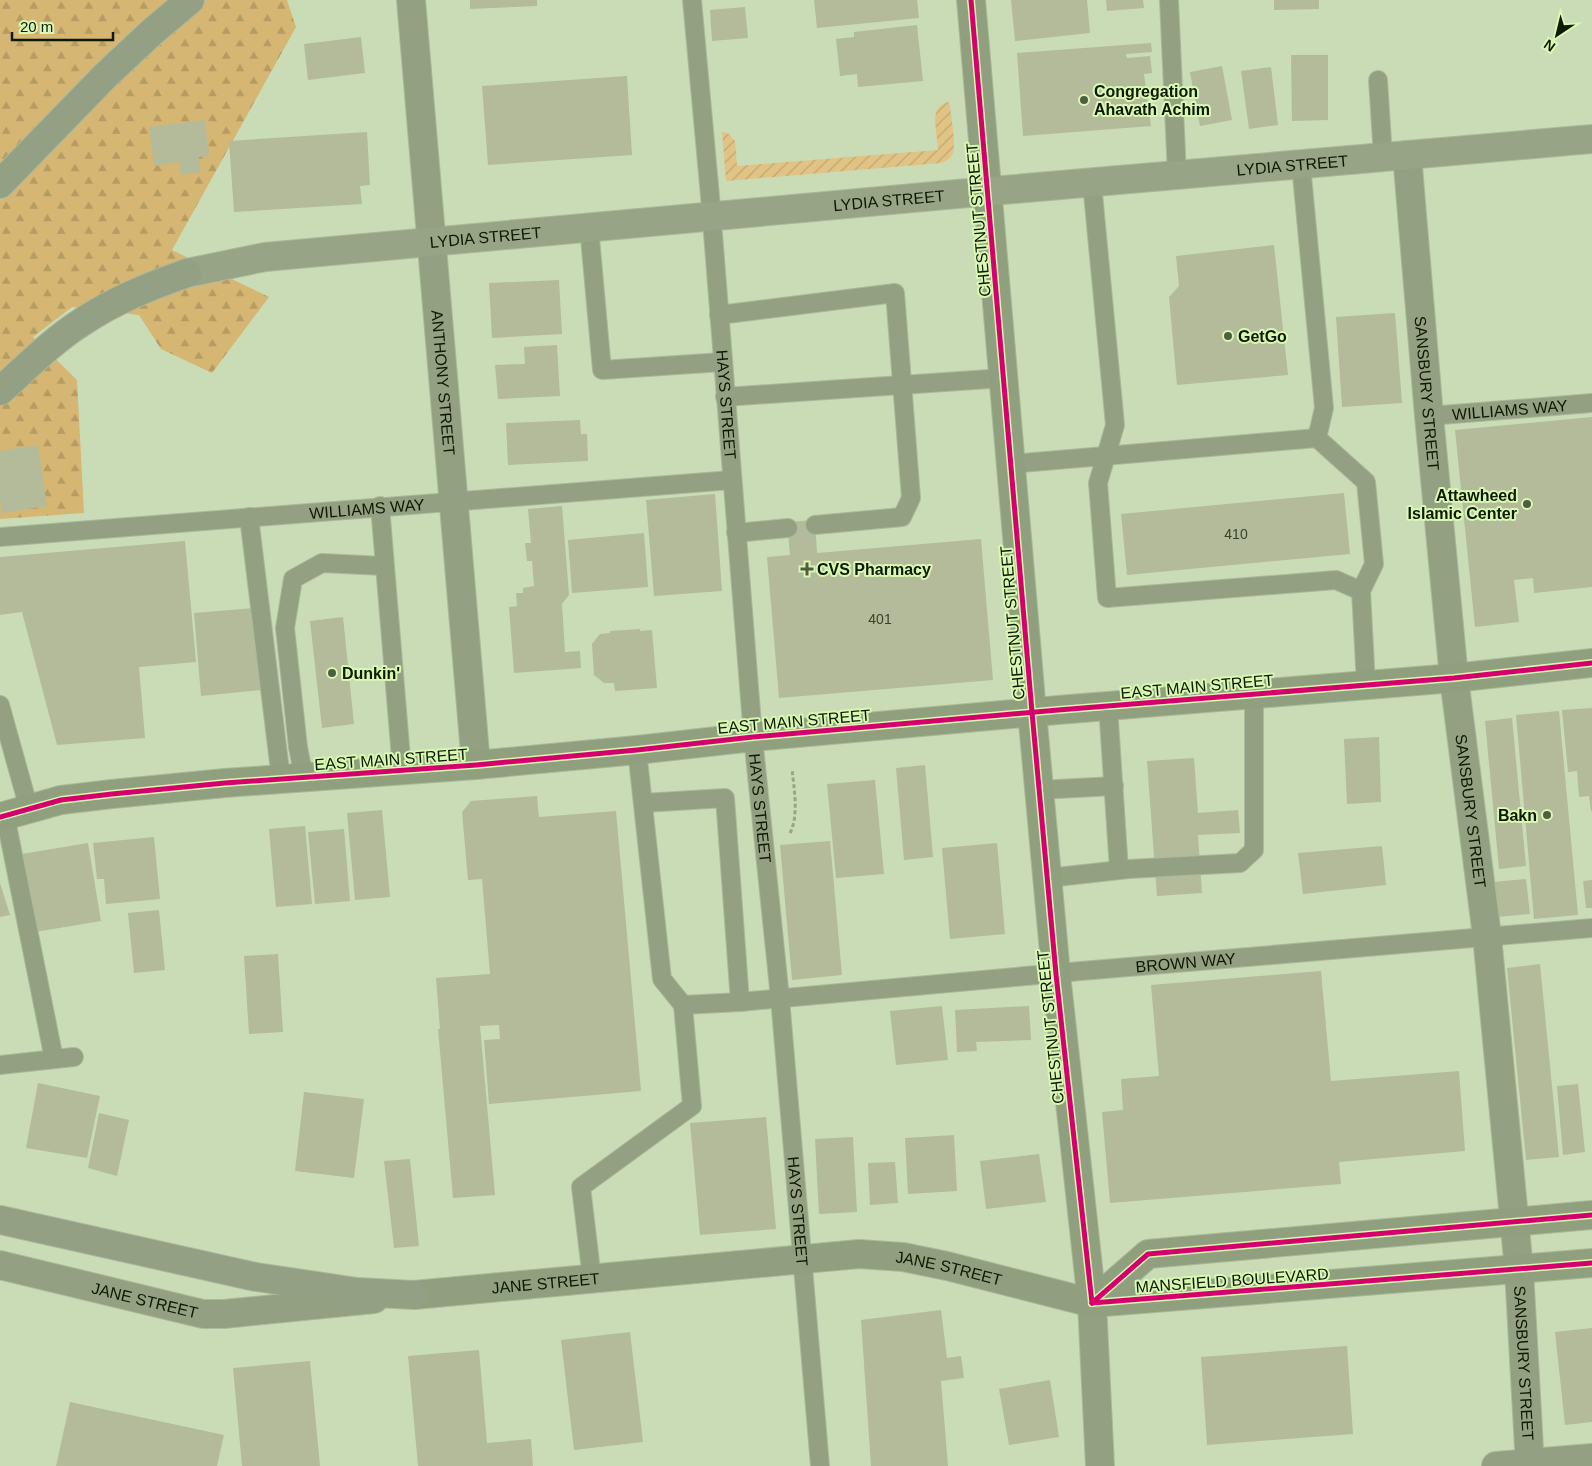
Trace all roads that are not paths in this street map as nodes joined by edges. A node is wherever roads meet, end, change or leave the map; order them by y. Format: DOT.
graph roads {
  1 [pos="190,0"];
  2 [pos="411,0"];
  3 [pos="692,0"];
  4 [pos="971,0"];
  5 [pos="1169,0"];
  6 [pos="1378,80"];
  7 [pos="1592,139"];
  8 [pos="1395,156"];
  9 [pos="1301,165"];
  10 [pos="1177,175"];
  11 [pos="1092,183"];
  12 [pos="0,184"];
  13 [pos="988,192"];
  14 [pos="712,217"];
  15 [pos="589,227"];
  16 [pos="432,242"];
  17 [pos="187,274"];
  18 [pos="719,314"];
  19 [pos="723,362"];
  20 [pos="1004,378"];
  21 [pos="902,385"];
  22 [pos="0,391"];
  23 [pos="726,397"];
  24 [pos="1592,403"];
  25 [pos="1429,416"];
  26 [pos="1317,438"];
  27 [pos="1106,456"];
  28 [pos="1011,464"];
  29 [pos="732,480"];
  30 [pos="454,500"];
  31 [pos="380,506"];
  32 [pos="249,517"];
  33 [pos="815,525"];
  34 [pos="788,528"];
  35 [pos="736,533"];
  36 [pos="0,537"];
  37 [pos="384,566"];
  38 [pos="1361,591"];
  39 [pos="1592,663"];
  40 [pos="1454,678"];
  41 [pos="1366,685"];
  42 [pos="1254,694"];
  43 [pos="0,705"];
  44 [pos="1108,706"];
  45 [pos="1032,712"];
  46 [pos="753,737"];
  47 [pos="637,750"];
  48 [pos="476,765"];
  49 [pos="402,770"];
  50 [pos="293,778"];
  51 [pos="1114,786"];
  52 [pos="1039,790"];
  53 [pos="643,803"];
  54 [pos="11,814"];
  55 [pos="1119,870"];
  56 [pos="1048,878"];
  57 [pos="1592,928"];
  58 [pos="1486,936"];
  59 [pos="1056,974"];
  60 [pos="780,998"];
  61 [pos="740,1002"];
  62 [pos="682,1005"];
  63 [pos="74,1057"];
  64 [pos="54,1059"];
  65 [pos="0,1065"];
  66 [pos="1592,1215"];
  67 [pos="0,1220"];
  68 [pos="1514,1222"];
  69 [pos="803,1260"];
  70 [pos="1592,1263"];
  71 [pos="0,1265"];
  72 [pos="1519,1270"];
  73 [pos="592,1279"];
  74 [pos="414,1295"];
  75 [pos="1092,1303"];
  76 [pos="1592,1458"];
  77 [pos="1530,1465"];
  78 [pos="820,1466"];
  79 [pos="1100,1466"];
  80 [pos="1496,1466"];
  1 -- 12 [label="highway"];
  2 -- 16 [label="street, ANTHONY STREET"];
  3 -- 14 [label="lane, HAYS STREET"];
  4 -- 13 [label="main road, CHESTNUT STREET"];
  5 -- 10 [label="lane"];
  6 -- 8 [label="lane"];
  7 -- 8 [label="main road, LYDIA STREET"];
  8 -- 9 [label="main road, LYDIA STREET"];
  8 -- 25 [label="street, SANSBURY STREET"];
  9 -- 10 [label="main road, LYDIA STREET"];
  9 -- 26 [label="lane"];
  10 -- 11 [label="main road, LYDIA STREET"];
  11 -- 13 [label="main road, LYDIA STREET"];
  11 -- 27 [label="lane"];
  13 -- 14 [label="main road, LYDIA STREET"];
  13 -- 20 [label="main road, CHESTNUT STREET"];
  14 -- 15 [label="main road, LYDIA STREET"];
  14 -- 18 [label="lane, HAYS STREET"];
  15 -- 16 [label="main road, LYDIA STREET"];
  15 -- 19 [label="lane"];
  16 -- 17 [label="main road, LYDIA STREET"];
  16 -- 30 [label="street, ANTHONY STREET"];
  17 -- 22 [label="highway"];
  18 -- 19 [label="lane, HAYS STREET"];
  18 -- 21 [label="lane"];
  19 -- 23 [label="lane, HAYS STREET"];
  20 -- 21 [label="lane"];
  20 -- 28 [label="main road, CHESTNUT STREET"];
  21 -- 23 [label="lane"];
  21 -- 33 [label="lane"];
  23 -- 29 [label="lane, HAYS STREET"];
  24 -- 25 [label="lane, WILLIAMS WAY"];
  25 -- 40 [label="street, SANSBURY STREET"];
  26 -- 27 [label="lane"];
  26 -- 38 [label="lane"];
  27 -- 28 [label="lane"];
  27 -- 38 [label="lane"];
  28 -- 45 [label="main road, CHESTNUT STREET"];
  29 -- 30 [label="lane, WILLIAMS WAY"];
  29 -- 35 [label="lane, HAYS STREET"];
  30 -- 31 [label="lane, WILLIAMS WAY"];
  30 -- 48 [label="street, ANTHONY STREET"];
  31 -- 32 [label="lane, WILLIAMS WAY"];
  31 -- 37 [label="lane"];
  32 -- 36 [label="lane, WILLIAMS WAY"];
  32 -- 50 [label="lane"];
  34 -- 35 [label="lane"];
  35 -- 46 [label="lane, HAYS STREET"];
  37 -- 49 [label="lane"];
  37 -- 50 [label="lane"];
  38 -- 41 [label="lane"];
  39 -- 40 [label="main road, EAST MAIN STREET"];
  40 -- 41 [label="main road, EAST MAIN STREET"];
  40 -- 58 [label="street, SANSBURY STREET"];
  41 -- 42 [label="main road, EAST MAIN STREET"];
  42 -- 44 [label="main road, EAST MAIN STREET"];
  42 -- 55 [label="lane"];
  43 -- 54 [label="lane"];
  44 -- 45 [label="main road, EAST MAIN STREET"];
  44 -- 51 [label="lane"];
  45 -- 46 [label="main road, EAST MAIN STREET"];
  45 -- 52 [label="main road, CHESTNUT STREET"];
  46 -- 47 [label="main road, EAST MAIN STREET"];
  46 -- 60 [label="lane, HAYS STREET"];
  47 -- 48 [label="main road, EAST MAIN STREET"];
  47 -- 53 [label="lane"];
  48 -- 49 [label="main road, EAST MAIN STREET"];
  49 -- 50 [label="main road, EAST MAIN STREET"];
  50 -- 54 [label="main road, EAST MAIN STREET"];
  51 -- 52 [label="lane"];
  51 -- 55 [label="lane"];
  52 -- 56 [label="main road, CHESTNUT STREET"];
  53 -- 61 [label="lane"];
  53 -- 62 [label="lane"];
  54 -- 64 [label="lane"];
  55 -- 56 [label="lane"];
  56 -- 59 [label="main road, CHESTNUT STREET"];
  57 -- 58 [label="lane, BROWN WAY"];
  58 -- 59 [label="lane, BROWN WAY"];
  58 -- 68 [label="street, SANSBURY STREET"];
  59 -- 60 [label="lane, BROWN WAY"];
  59 -- 75 [label="main road, CHESTNUT STREET"];
  60 -- 61 [label="lane, BROWN WAY"];
  60 -- 69 [label="lane, HAYS STREET"];
  61 -- 62 [label="lane, BROWN WAY"];
  62 -- 73 [label="lane"];
  63 -- 64 [label="lane"];
  64 -- 65 [label="lane"];
  66 -- 68 [label="main road, MANSFIELD BOULEVARD"];
  67 -- 74 [label="highway"];
  68 -- 72 [label="street, SANSBURY STREET"];
  68 -- 75 [label="main road, MANSFIELD BOULEVARD"];
  69 -- 73 [label="main road, JANE STREET"];
  69 -- 75 [label="main road, JANE STREET"];
  69 -- 78 [label="lane, HAYS STREET"];
  70 -- 72 [label="main road, MANSFIELD BOULEVARD"];
  71 -- 74 [label="street, JANE STREET"];
  72 -- 75 [label="main road, MANSFIELD BOULEVARD"];
  72 -- 77 [label="street, SANSBURY STREET"];
  73 -- 74 [label="main road, JANE STREET"];
  75 -- 79 [label="street, CHESTNUT STREET"];
  76 -- 77 [label="street"];
  77 -- 80 [label="street"];
}
